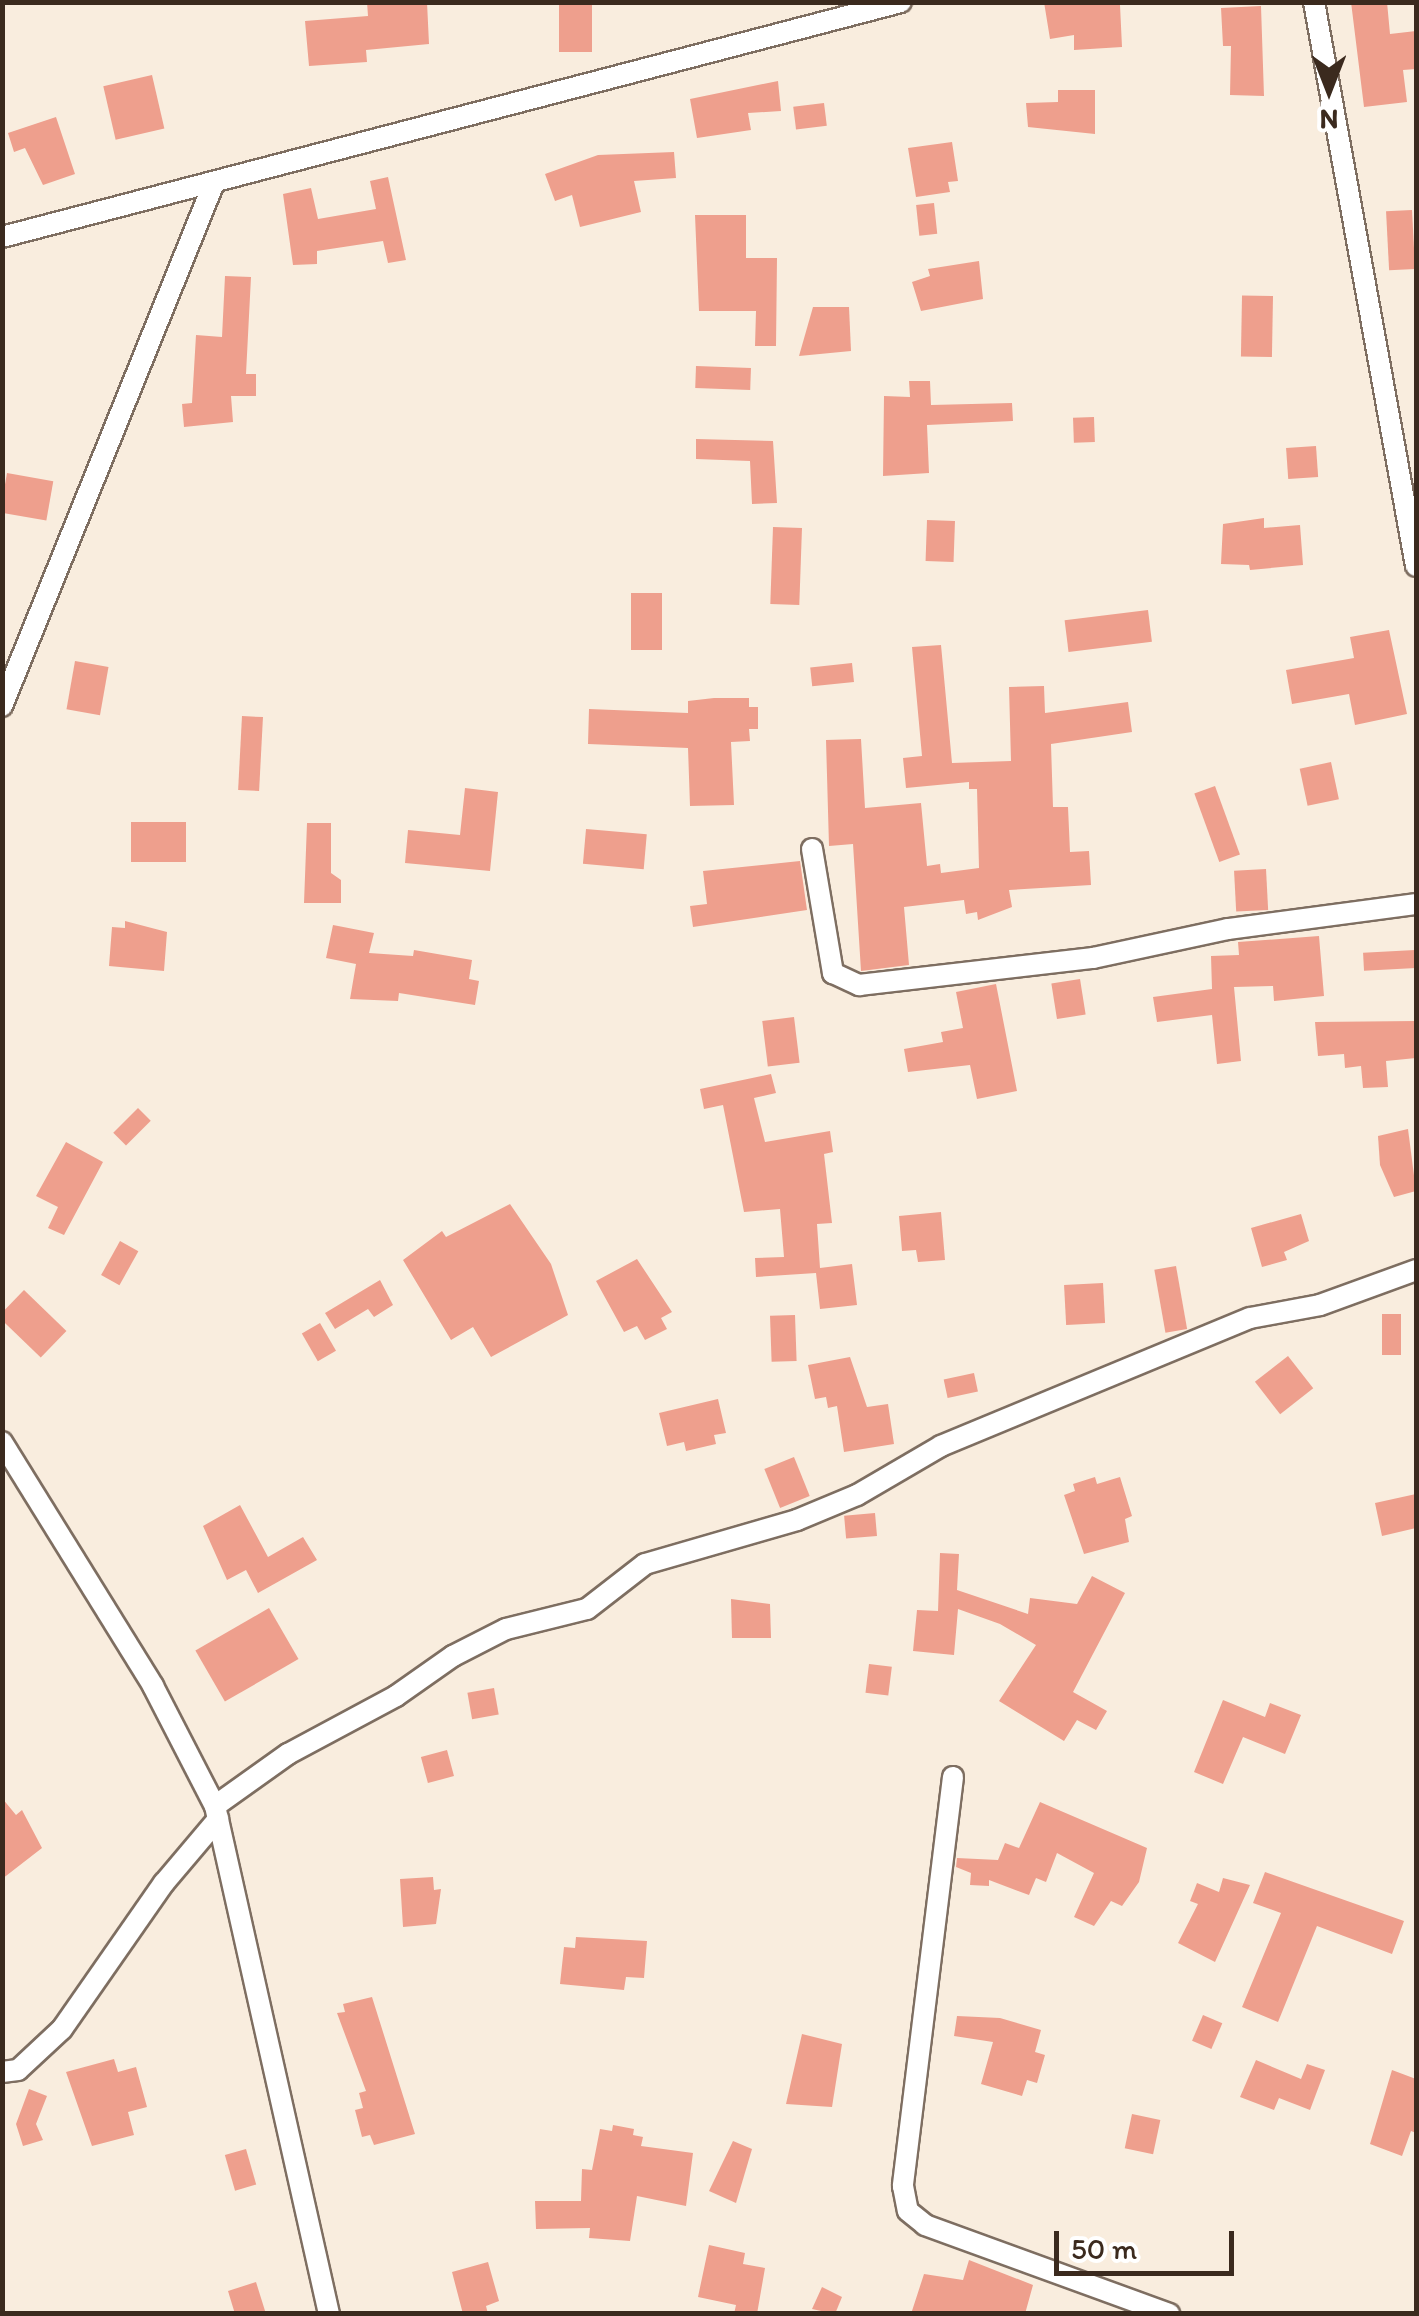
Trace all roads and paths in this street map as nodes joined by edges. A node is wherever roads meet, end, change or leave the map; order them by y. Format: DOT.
graph roads {
  1 [pos="901,2"];
  2 [pos="1314,2"];
  3 [pos="213,185"];
  4 [pos="2,237"];
  5 [pos="1416,566"];
  6 [pos="2,706"];
  7 [pos="812,848"];
  8 [pos="1416,904"];
  9 [pos="1416,1270"];
  10 [pos="2,1442"];
  11 [pos="953,1778"];
  12 [pos="216,1813"];
  13 [pos="2,2072"];
  14 [pos="328,2314"];
  15 [pos="1169,2314"];
  1 -- 3 [label="street"];
  2 -- 5 [label="street"];
  3 -- 4 [label="street"];
  3 -- 6 [label="street"];
  7 -- 8 [label="street"];
  9 -- 12 [label="street"];
  10 -- 12 [label="street"];
  11 -- 15 [label="street"];
  12 -- 13 [label="street"];
  12 -- 14 [label="street"];
}
